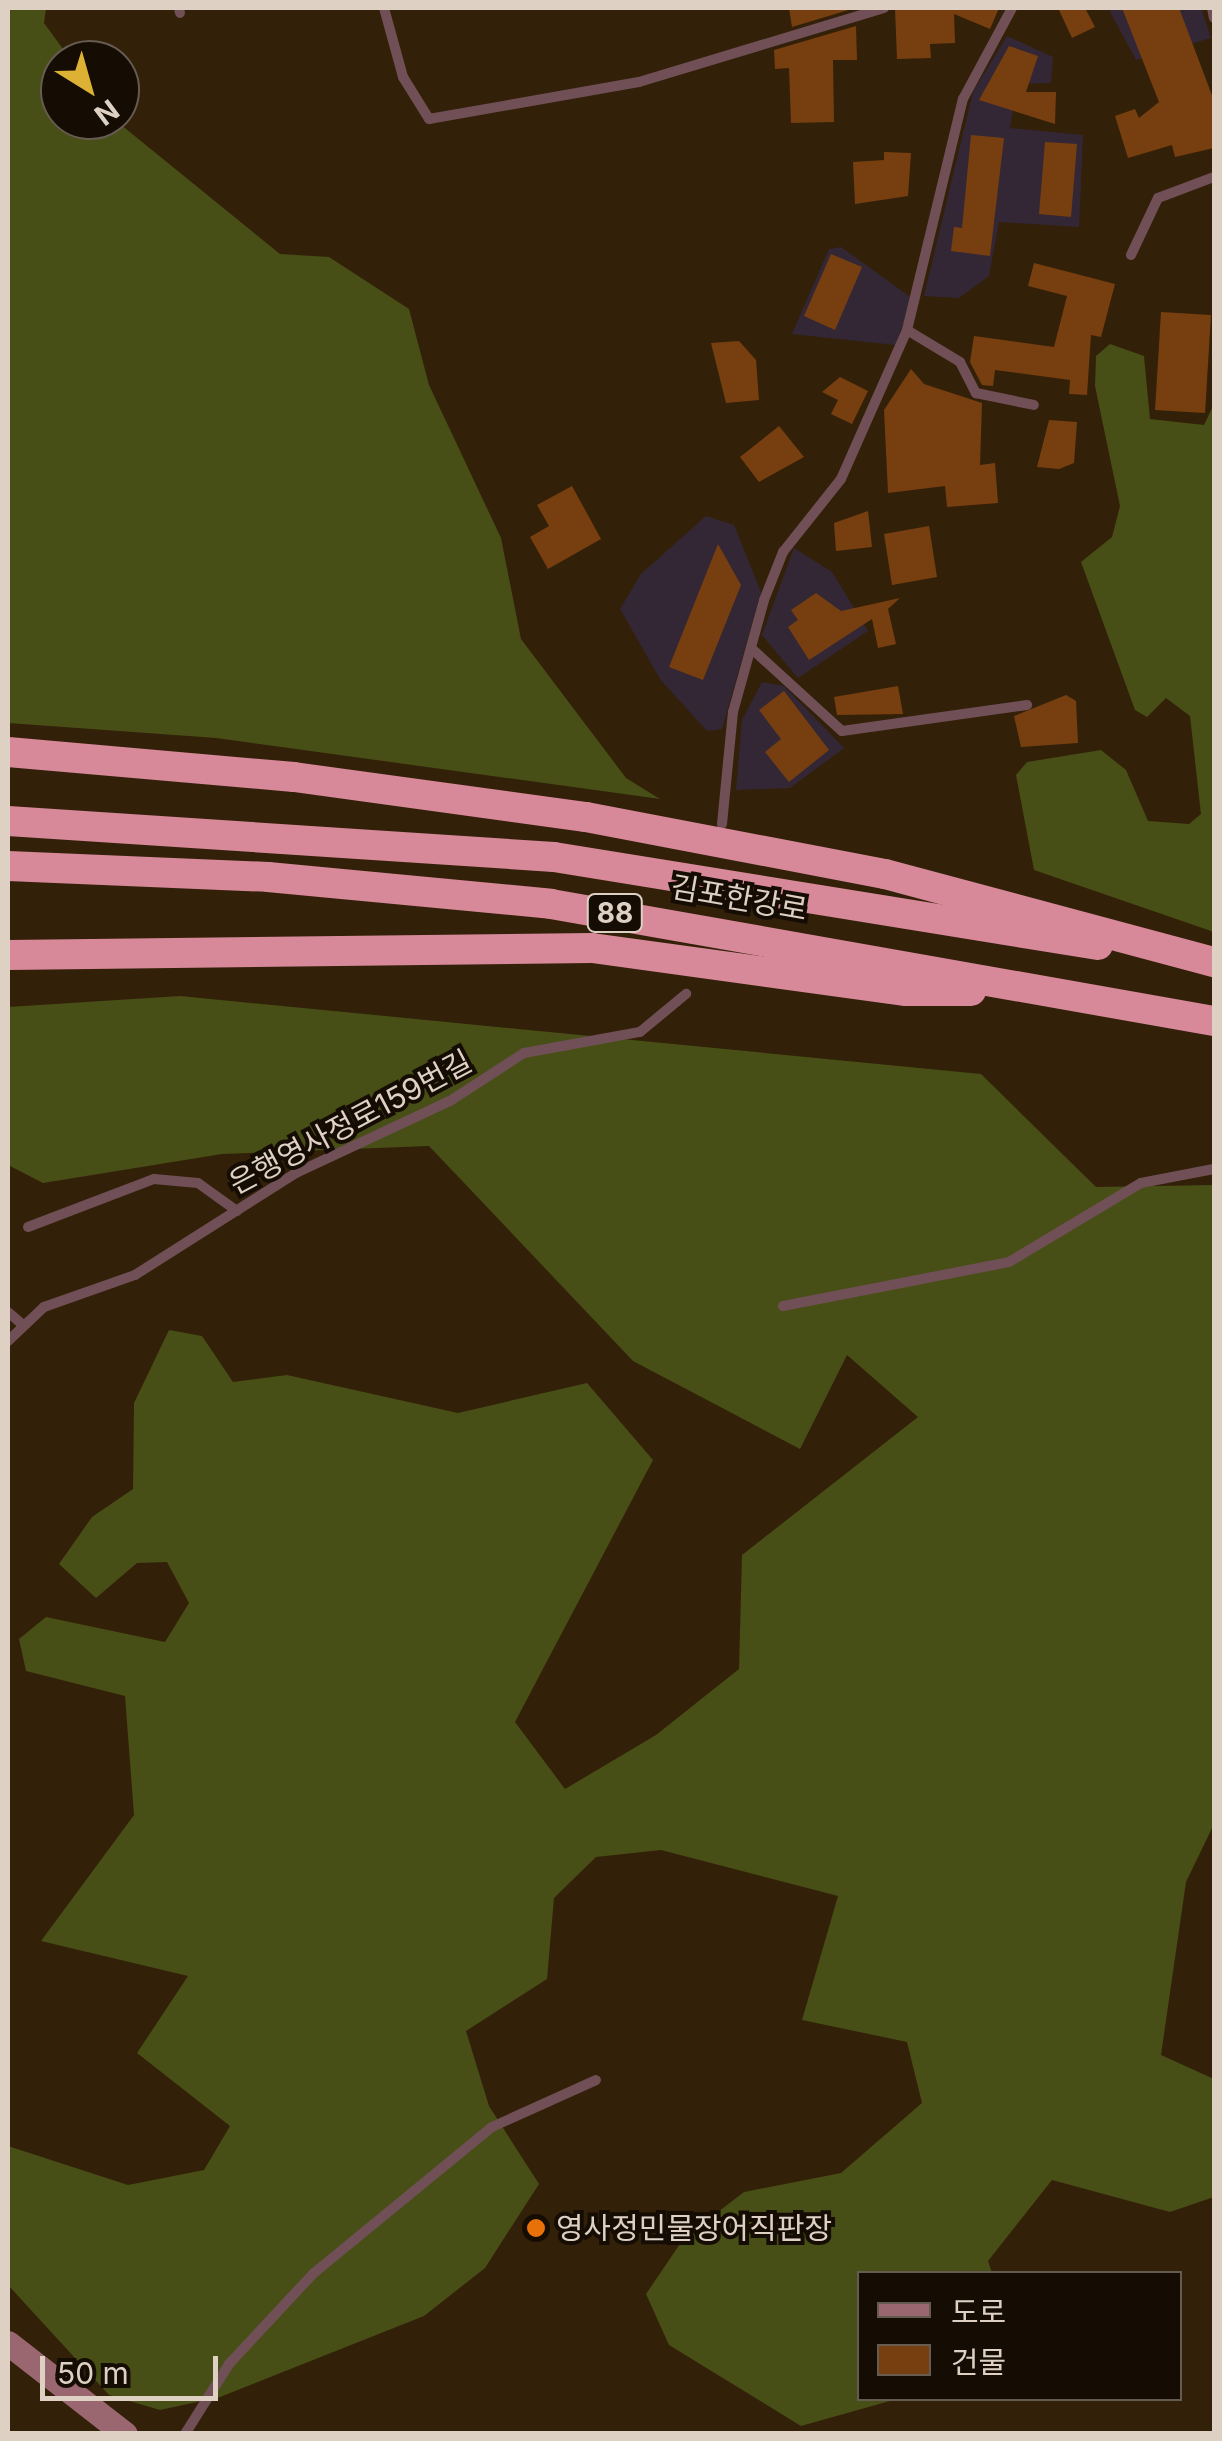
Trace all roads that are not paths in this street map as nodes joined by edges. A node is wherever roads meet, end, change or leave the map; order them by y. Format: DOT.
graph roads {
  1 [pos="384,8"];
  2 [pos="884,8"];
  3 [pos="1012,8"];
  4 [pos="1212,182"];
  5 [pos="1131,255"];
  6 [pos="907,330"];
  7 [pos="1034,405"];
  8 [pos="752,648"];
  9 [pos="1028,705"];
  10 [pos="8,752"];
  11 [pos="8,821"];
  12 [pos="722,824"];
  13 [pos="8,866"];
  14 [pos="8,955"];
  15 [pos="1214,963"];
  16 [pos="1050,992"];
  17 [pos="686,994"];
  18 [pos="1214,1021"];
  19 [pos="1214,1169"];
  20 [pos="236,1211"];
  21 [pos="28,1227"];
  22 [pos="783,1306"];
  23 [pos="8,1312"];
  24 [pos="23,1324"];
  25 [pos="8,1340"];
  26 [pos="596,2080"];
  27 [pos="8,2343"];
  28 [pos="125,2434"];
  29 [pos="185,2434"];
  1 -- 2 [label="lane"];
  3 -- 6 [label="lane"];
  4 -- 5 [label="lane"];
  6 -- 7 [label="lane"];
  6 -- 8 [label="lane"];
  8 -- 9 [label="lane"];
  8 -- 12 [label="lane"];
  10 -- 15 [label="highway"];
  11 -- 15 [label="highway, 김포한강로 / 88"];
  13 -- 16 [label="highway, 김포한강로 / 88"];
  14 -- 16 [label="highway"];
  16 -- 18 [label="highway, 김포한강로 / 88"];
  17 -- 20 [label="lane, 은행영사정로159번길"];
  19 -- 22 [label="lane"];
  20 -- 21 [label="lane"];
  20 -- 24 [label="lane, 은행영사정로159번길"];
  23 -- 24 [label="lane"];
  24 -- 25 [label="lane, 은행영사정로159번길"];
  26 -- 29 [label="lane"];
  27 -- 28 [label="main road"];
}
